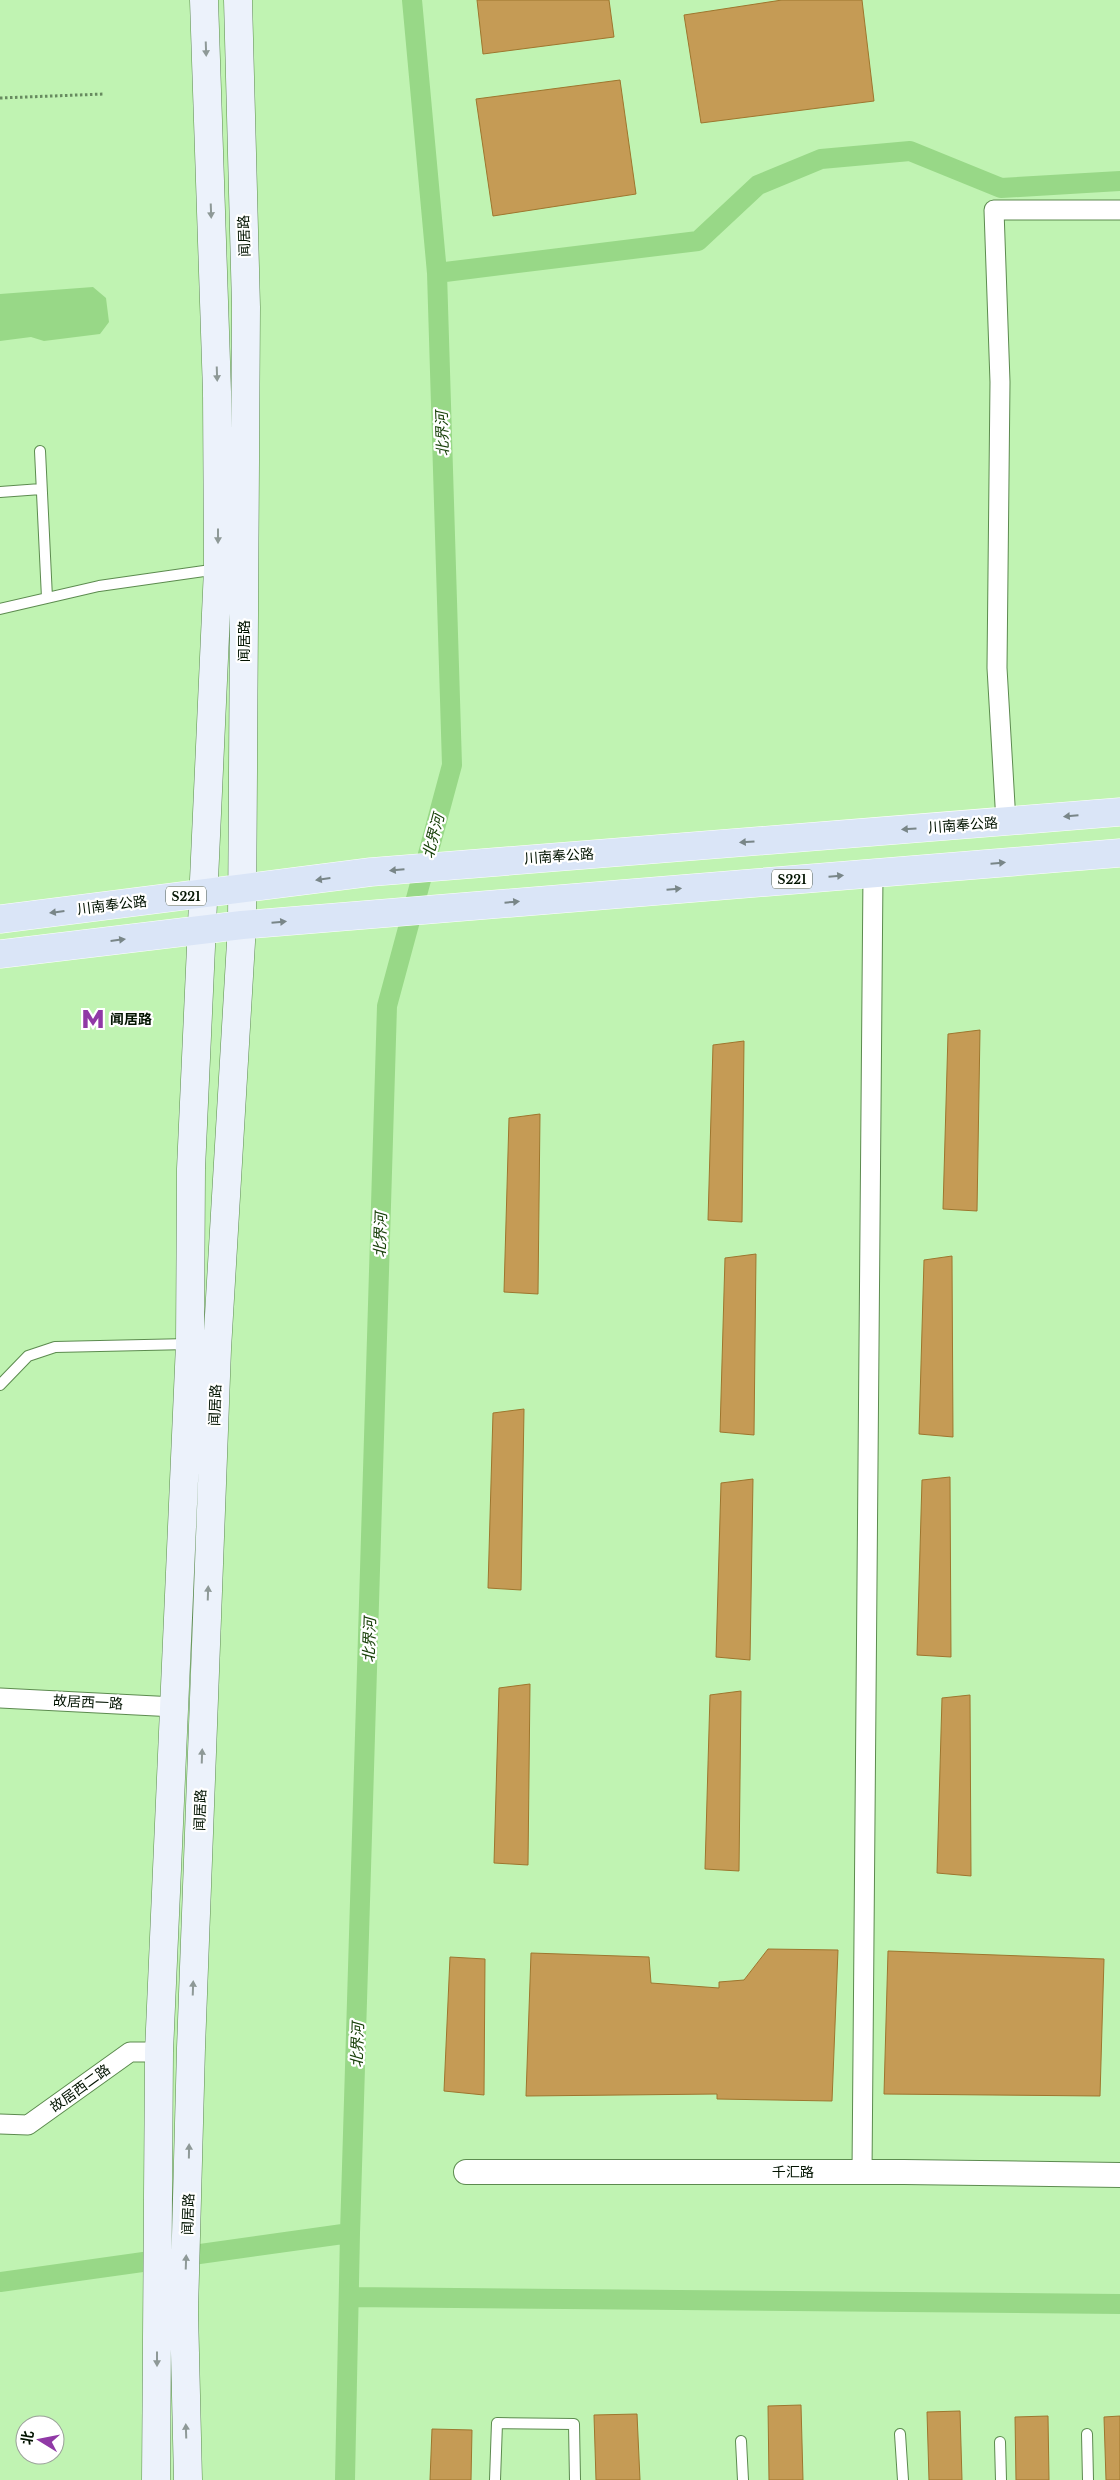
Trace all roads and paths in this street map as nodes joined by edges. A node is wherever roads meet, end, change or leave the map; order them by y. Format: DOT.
graph roads {
  1 [pos="204,0"];
  2 [pos="238,0"];
  3 [pos="104,94"];
  4 [pos="0,98"];
  5 [pos="1120,210"];
  6 [pos="40,451"];
  7 [pos="41,489"];
  8 [pos="0,492"];
  9 [pos="231,567"];
  10 [pos="47,598"];
  11 [pos="0,609"];
  12 [pos="1120,812"];
  13 [pos="1006,822"];
  14 [pos="1120,853"];
  15 [pos="873,873"];
  16 [pos="242,889"];
  17 [pos="205,894"];
  18 [pos="0,919"];
  19 [pos="242,925"];
  20 [pos="201,930"];
  21 [pos="0,954"];
  22 [pos="203,1346"];
  23 [pos="0,1385"];
  24 [pos="0,1698"];
  25 [pos="175,1707"];
  26 [pos="159,2052"];
  27 [pos="0,2124"];
  28 [pos="466,2172"];
  29 [pos="862,2172"];
  30 [pos="1120,2175"];
  31 [pos="900,2434"];
  32 [pos="1087,2434"];
  33 [pos="741,2441"];
  34 [pos="1000,2442"];
  35 [pos="156,2480"];
  36 [pos="188,2480"];
  37 [pos="495,2480"];
  38 [pos="575,2480"];
  39 [pos="743,2480"];
  40 [pos="903,2480"];
  41 [pos="1001,2480"];
  42 [pos="1088,2480"];
  1 -- 9 [label="main road, one-way"];
  2 -- 9 [label="main road, 闻居路"];
  3 -- 4 [label="path"];
  5 -- 13 [label="street"];
  6 -- 7 [label="lane"];
  7 -- 8 [label="lane"];
  7 -- 10 [label="lane"];
  9 -- 10 [label="lane"];
  9 -- 16 [label="main road, 闻居路"];
  9 -- 17 [label="main road"];
  10 -- 11 [label="lane"];
  12 -- 13 [label="main road, 川南奉公路 / S221, one-way"];
  13 -- 16 [label="main road, 川南奉公路 / S221, one-way"];
  15 -- 14 [label="main road, S221, one-way"];
  19 -- 15 [label="main road, S221, one-way"];
  15 -- 29 [label="street"];
  16 -- 17 [label="main road, 川南奉公路 / S221"];
  16 -- 19 [label="main road, 闻居路"];
  17 -- 18 [label="main road, 川南奉公路 / S221, one-way"];
  17 -- 20 [label="main road"];
  19 -- 20 [label="main road, S221"];
  19 -- 22 [label="main road, 闻居路"];
  21 -- 20 [label="main road, S221, one-way"];
  20 -- 22 [label="main road"];
  22 -- 23 [label="lane"];
  22 -- 25 [label="main road"];
  36 -- 22 [label="main road, 闻居路, one-way"];
  24 -- 25 [label="street, 故居西一路"];
  25 -- 26 [label="main road"];
  26 -- 27 [label="street, 故居西二路"];
  26 -- 35 [label="main road, one-way"];
  28 -- 29 [label="street, 千汇路"];
  29 -- 30 [label="street, 千汇路"];
  31 -- 40 [label="lane"];
  32 -- 42 [label="lane"];
  33 -- 39 [label="lane"];
  34 -- 41 [label="lane"];
  37 -- 38 [label="lane"];
}
